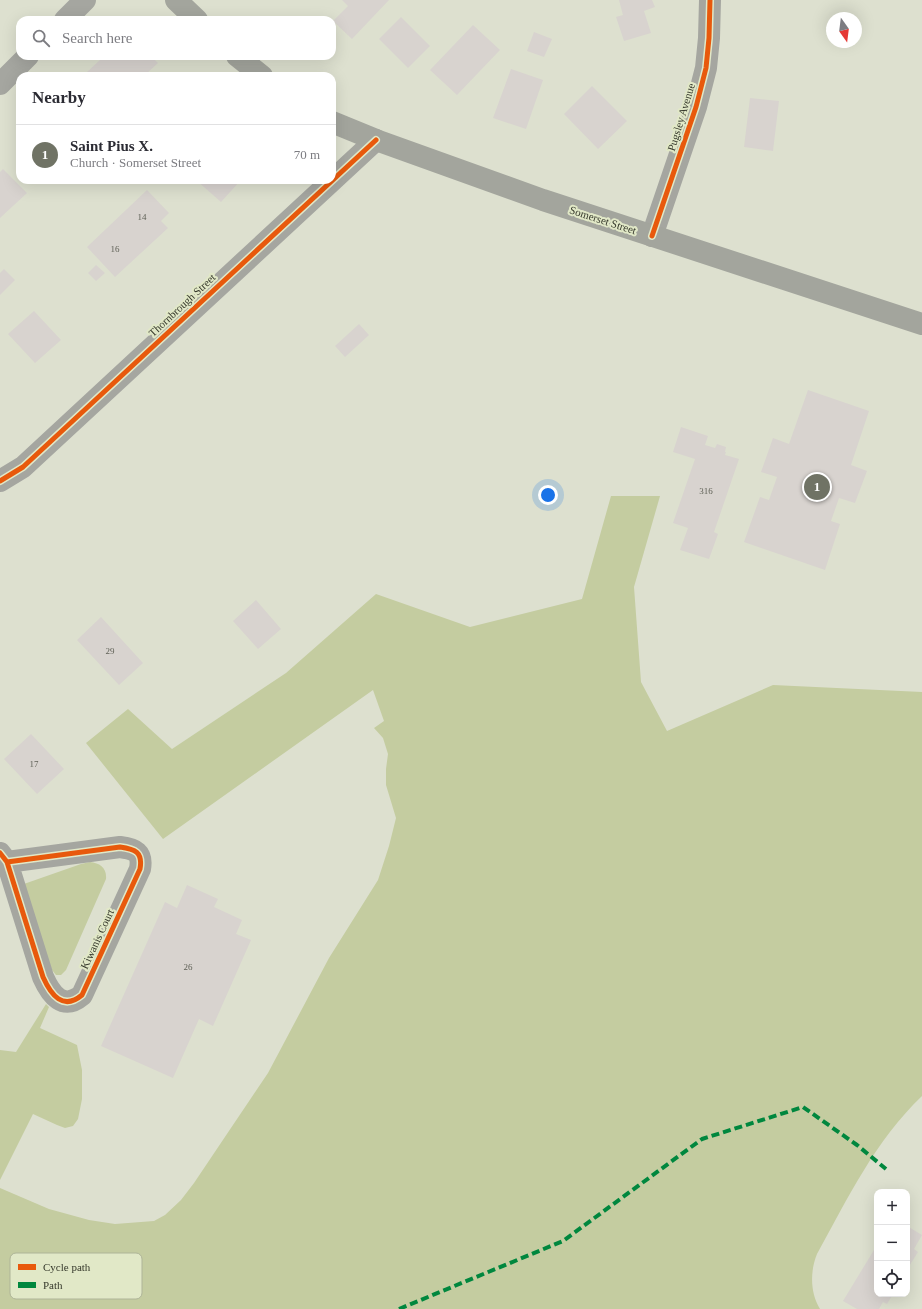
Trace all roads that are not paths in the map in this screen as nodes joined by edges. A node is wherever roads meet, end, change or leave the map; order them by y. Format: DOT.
graph roads {
  1 [pos="85,0"];
  2 [pos="176,0"];
  3 [pos="710,0"];
  4 [pos="69,16"];
  5 [pos="194,16"];
  6 [pos="24,60"];
  7 [pos="242,60"];
  8 [pos="257,72"];
  9 [pos="0,84"];
  10 [pos="336,124"];
  11 [pos="376,140"];
  12 [pos="336,177"];
  13 [pos="329,184"];
  14 [pos="652,236"];
  15 [pos="922,324"];
  16 [pos="0,480"];
  17 [pos="4,857"];
  1 -- 4 [label="street"];
  2 -- 5 [label="main road"];
  3 -- 14 [label="street, Pugsley Avenue"];
  6 -- 9 [label="street"];
  7 -- 8 [label="main road"];
  10 -- 11 [label="main road, Somerset Street"];
  11 -- 12 [label="street, Thornbrough Street"];
  11 -- 14 [label="main road, Somerset Street"];
  13 -- 16 [label="street, Thornbrough Street"];
  14 -- 15 [label="main road, Somerset Street"];
  17 -- 17 [label="street, Kiwanis Court"];
}
